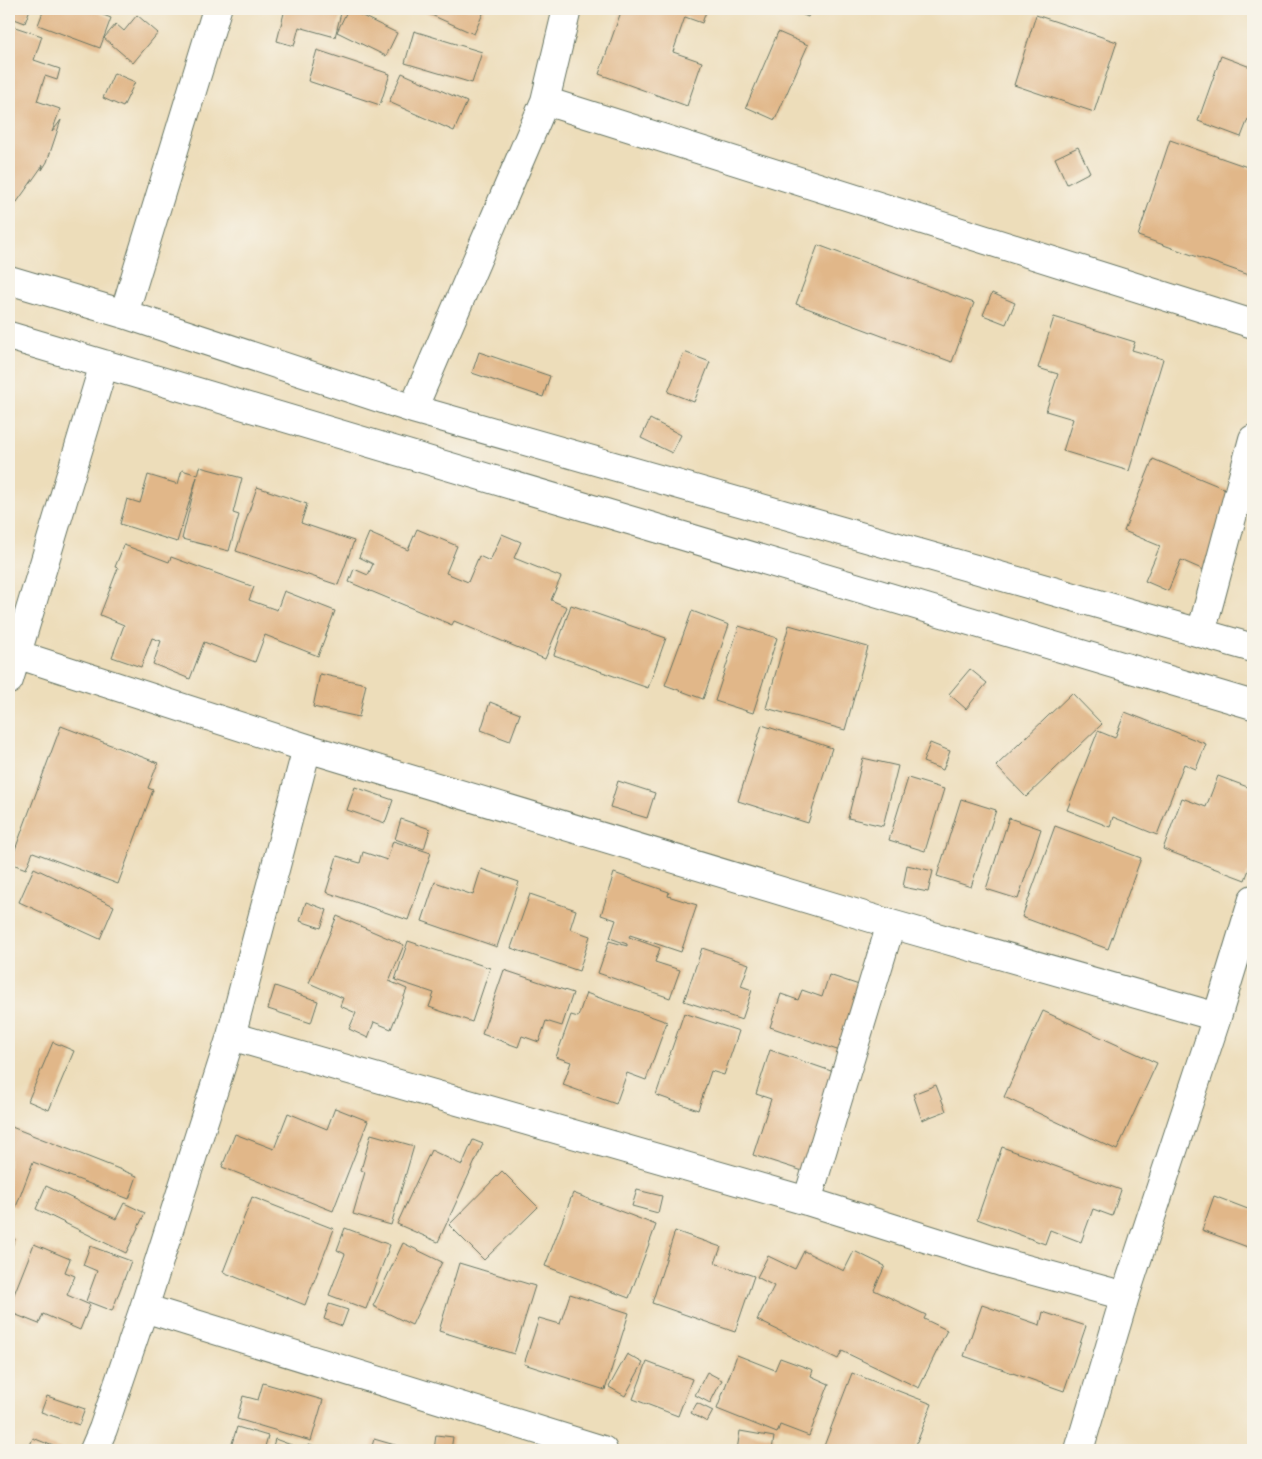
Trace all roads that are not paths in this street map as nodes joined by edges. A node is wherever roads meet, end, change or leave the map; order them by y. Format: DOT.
graph roads {
  1 [pos="218,9"];
  2 [pos="568,9"];
  3 [pos="545,101"];
  4 [pos="9,280"];
  5 [pos="124,314"];
  6 [pos="1253,324"];
  7 [pos="9,336"];
  8 [pos="104,364"];
  9 [pos="413,409"];
  10 [pos="1253,438"];
  11 [pos="1201,633"];
  12 [pos="1253,648"];
  13 [pos="16,654"];
  14 [pos="9,680"];
  15 [pos="1253,705"];
  16 [pos="307,748"];
  17 [pos="1253,899"];
  18 [pos="891,924"];
  19 [pos="1216,1017"];
  20 [pos="231,1036"];
  21 [pos="807,1201"];
  22 [pos="1125,1296"];
  23 [pos="144,1308"];
  24 [pos="94,1450"];
  25 [pos="603,1450"];
  26 [pos="1080,1450"];
  1 -- 5 [label="street"];
  2 -- 3 [label="street"];
  3 -- 6 [label="street"];
  3 -- 9 [label="street"];
  4 -- 5 [label="street"];
  5 -- 9 [label="street"];
  7 -- 8 [label="street"];
  8 -- 13 [label="street"];
  8 -- 15 [label="street"];
  9 -- 11 [label="street"];
  10 -- 11 [label="street"];
  11 -- 12 [label="street"];
  13 -- 14 [label="street"];
  13 -- 16 [label="street"];
  16 -- 18 [label="street"];
  16 -- 20 [label="street"];
  17 -- 19 [label="street"];
  18 -- 19 [label="street"];
  18 -- 21 [label="street"];
  19 -- 22 [label="street"];
  20 -- 21 [label="street"];
  20 -- 23 [label="street"];
  21 -- 22 [label="street"];
  22 -- 26 [label="street"];
  23 -- 24 [label="street"];
  23 -- 25 [label="street"];
}
